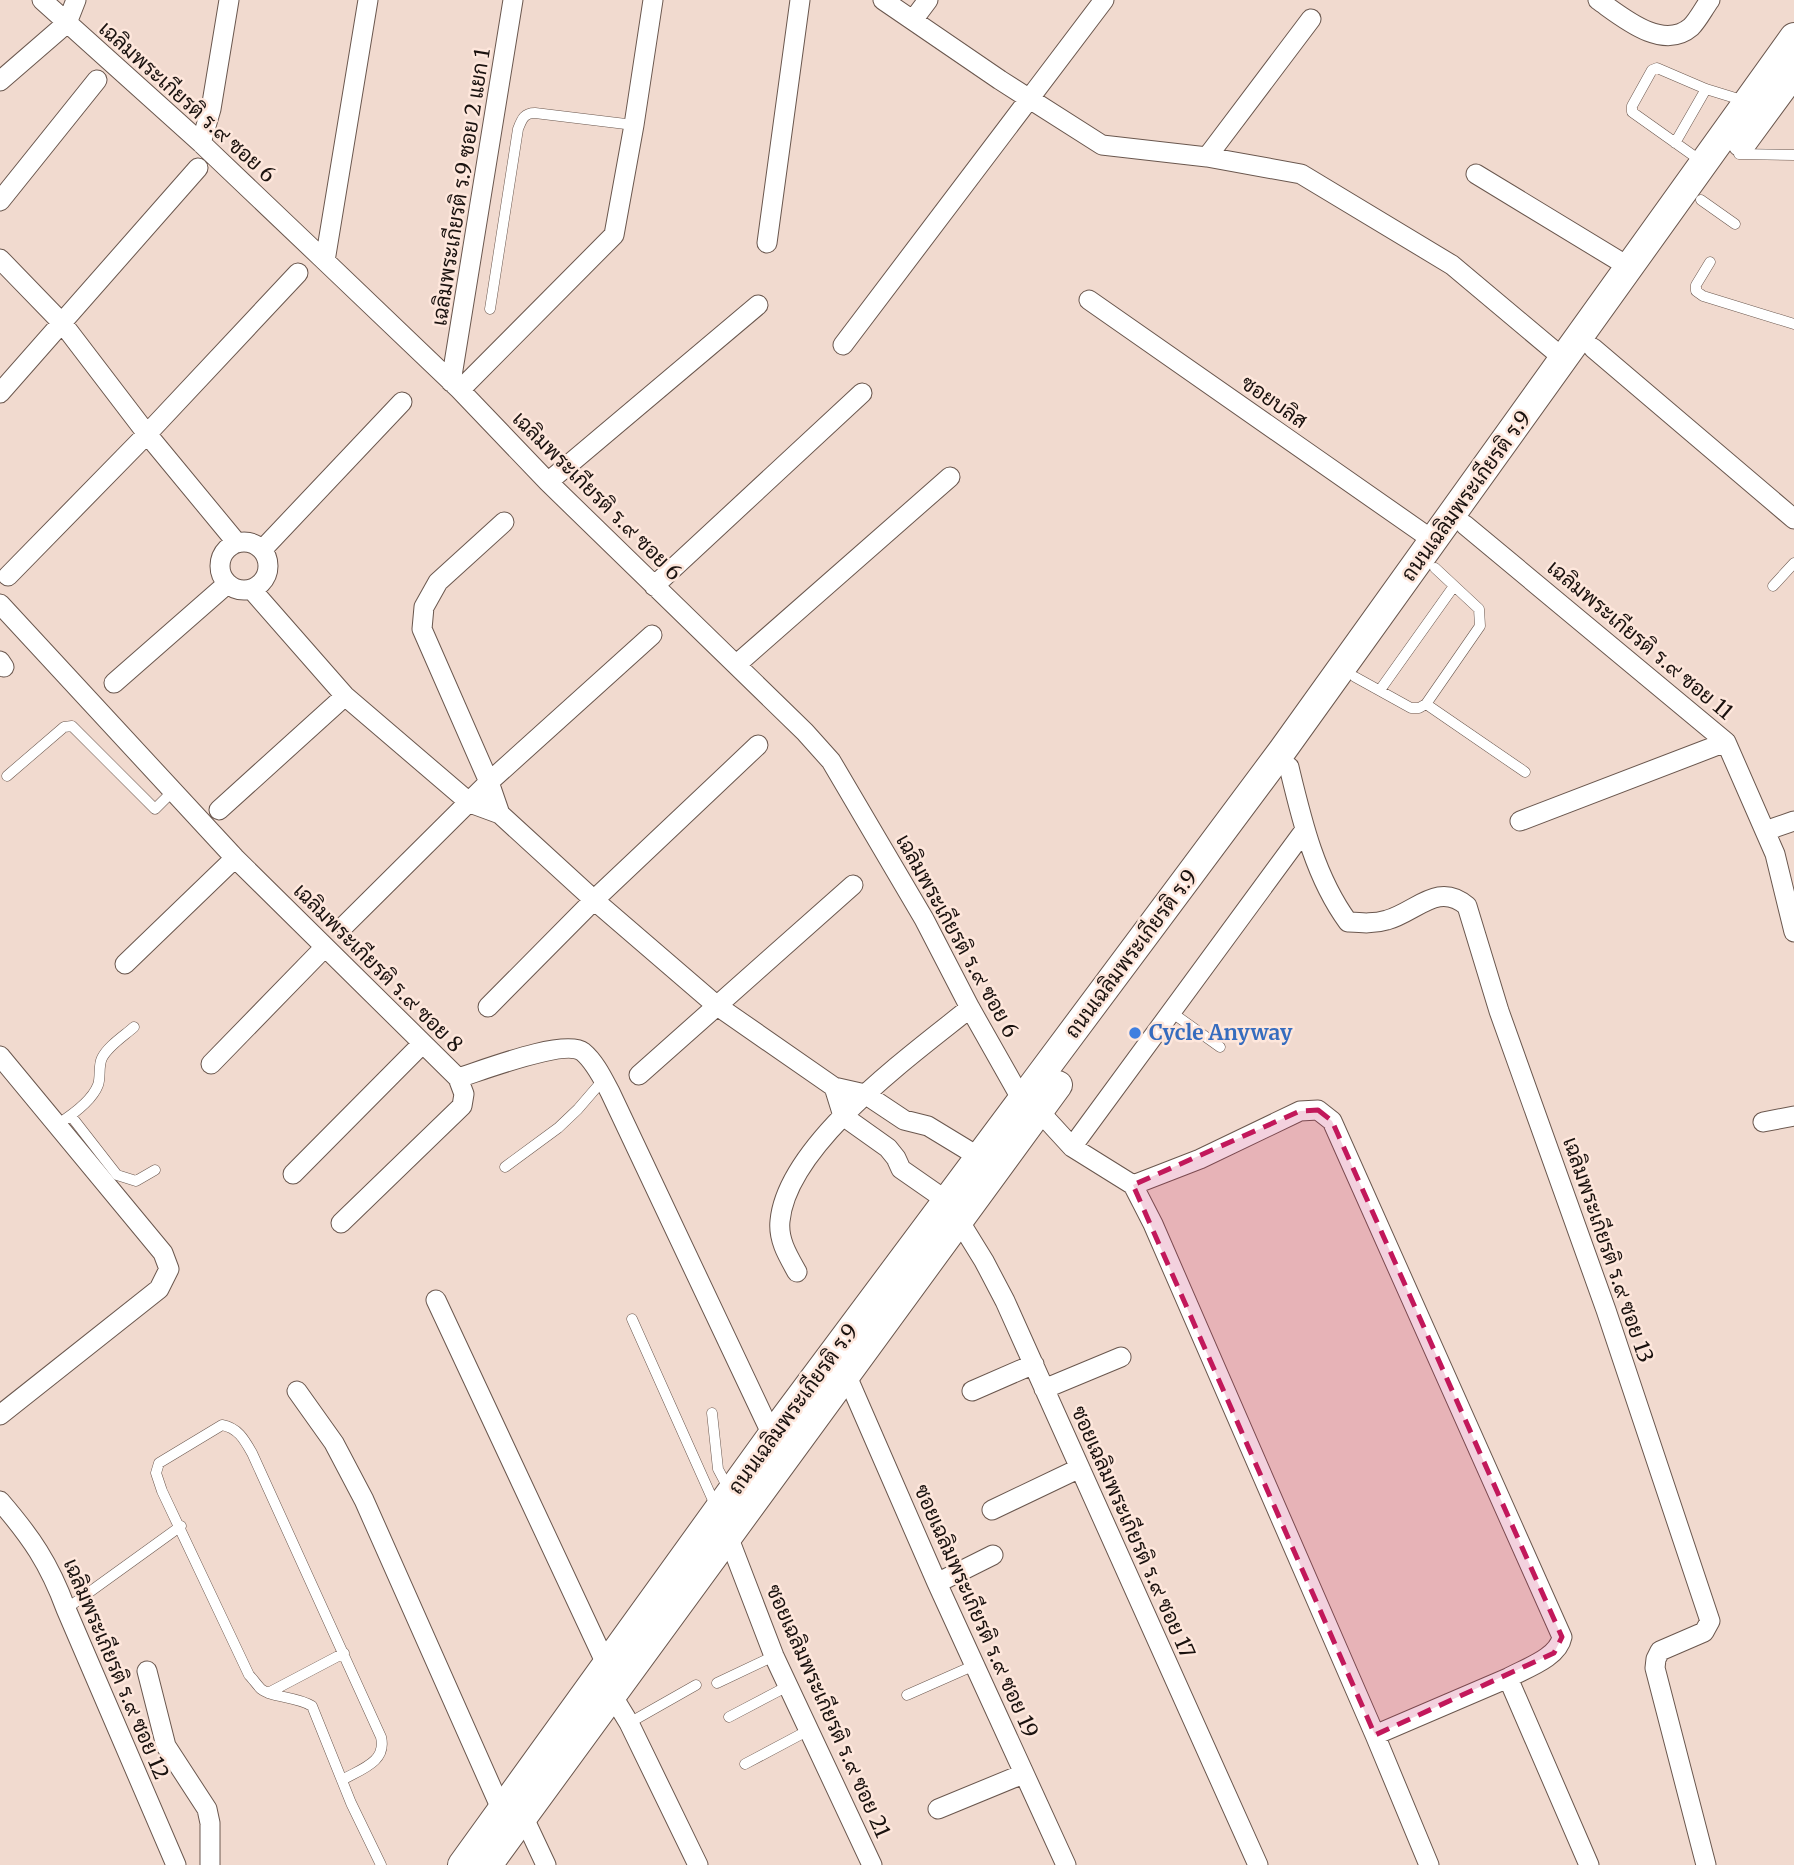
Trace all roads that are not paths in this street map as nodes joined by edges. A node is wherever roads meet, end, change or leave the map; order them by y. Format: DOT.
graph roads {
  1 [pos="43,0"];
  2 [pos="76,0"];
  3 [pos="229,0"];
  4 [pos="368,0"];
  5 [pos="513,0"];
  6 [pos="653,0"];
  7 [pos="800,0"];
  8 [pos="883,0"];
  9 [pos="928,0"];
  10 [pos="1104,0"];
  11 [pos="1598,0"];
  12 [pos="1710,0"];
  13 [pos="1311,19"];
  14 [pos="913,20"];
  15 [pos="67,23"];
  16 [pos="1794,37"];
  17 [pos="1792,78"];
  18 [pos="97,80"];
  19 [pos="0,81"];
  20 [pos="1706,89"];
  21 [pos="1029,98"];
  22 [pos="1757,106"];
  23 [pos="634,125"];
  24 [pos="201,143"];
  25 [pos="1675,143"];
  26 [pos="1794,155"];
  27 [pos="1207,158"];
  28 [pos="1720,163"];
  29 [pos="198,168"];
  30 [pos="1476,174"];
  31 [pos="1693,194"];
  32 [pos="0,201"];
  33 [pos="1735,224"];
  34 [pos="767,243"];
  35 [pos="0,259"];
  36 [pos="325,261"];
  37 [pos="1710,262"];
  38 [pos="1629,267"];
  39 [pos="298,273"];
  40 [pos="1089,300"];
  41 [pos="758,305"];
  42 [pos="490,309"];
  43 [pos="63,324"];
  44 [pos="1794,324"];
  45 [pos="843,345"];
  46 [pos="1579,348"];
  47 [pos="456,386"];
  48 [pos="0,393"];
  49 [pos="862,393"];
  50 [pos="402,402"];
  51 [pos="147,434"];
  52 [pos="950,477"];
  53 [pos="548,482"];
  54 [pos="1794,519"];
  55 [pos="504,522"];
  56 [pos="1465,526"];
  57 [pos="237,543"];
  58 [pos="262,550"];
  59 [pos="1436,563"];
  60 [pos="1794,563"];
  61 [pos="8,576"];
  62 [pos="227,584"];
  63 [pos="654,586"];
  64 [pos="1773,586"];
  65 [pos="252,590"];
  66 [pos="0,604"];
  67 [pos="652,635"];
  68 [pos="737,664"];
  69 [pos="1349,672"];
  70 [pos="114,683"];
  71 [pos="1380,690"];
  72 [pos="345,696"];
  73 [pos="1426,704"];
  74 [pos="1726,742"];
  75 [pos="758,745"];
  76 [pos="1289,767"];
  77 [pos="1525,772"];
  78 [pos="8,776"];
  79 [pos="489,782"];
  80 [pos="172,792"];
  81 [pos="470,803"];
  82 [pos="219,810"];
  83 [pos="500,814"];
  84 [pos="1520,821"];
  85 [pos="1794,821"];
  86 [pos="1304,831"];
  87 [pos="1765,831"];
  88 [pos="235,858"];
  89 [pos="853,885"];
  90 [pos="594,900"];
  91 [pos="345,925"];
  92 [pos="1794,932"];
  93 [pos="324,948"];
  94 [pos="125,964"];
  95 [pos="716,1005"];
  96 [pos="488,1007"];
  97 [pos="970,1008"];
  98 [pos="1171,1012"];
  99 [pos="134,1027"];
  100 [pos="422,1044"];
  101 [pos="1220,1047"];
  102 [pos="0,1056"];
  103 [pos="211,1064"];
  104 [pos="639,1075"];
  105 [pos="458,1078"];
  106 [pos="603,1080"];
  107 [pos="834,1087"];
  108 [pos="865,1094"];
  109 [pos="1030,1106"];
  110 [pos="843,1116"];
  111 [pos="1794,1116"];
  112 [pos="65,1120"];
  113 [pos="1763,1122"];
  114 [pos="1072,1147"];
  115 [pos="979,1157"];
  116 [pos="505,1167"];
  117 [pos="155,1170"];
  118 [pos="293,1174"];
  119 [pos="1133,1185"];
  120 [pos="953,1211"];
  121 [pos="341,1223"];
  122 [pos="797,1272"];
  123 [pos="436,1300"];
  124 [pos="632,1320"];
  125 [pos="1121,1357"];
  126 [pos="1034,1364"];
  127 [pos="846,1374"];
  128 [pos="1044,1389"];
  129 [pos="297,1391"];
  130 [pos="972,1391"];
  131 [pos="712,1413"];
  132 [pos="0,1415"];
  133 [pos="772,1435"];
  134 [pos="1080,1468"];
  135 [pos="1,1505"];
  136 [pos="992,1510"];
  137 [pos="727,1512"];
  138 [pos="181,1526"];
  139 [pos="993,1555"];
  140 [pos="937,1583"];
  141 [pos="66,1609"];
  142 [pos="344,1653"];
  143 [pos="774,1656"];
  144 [pos="975,1665"];
  145 [pos="607,1666"];
  146 [pos="147,1671"];
  147 [pos="1508,1678"];
  148 [pos="717,1683"];
  149 [pos="696,1685"];
  150 [pos="788,1686"];
  151 [pos="268,1693"];
  152 [pos="612,1695"];
  153 [pos="907,1695"];
  154 [pos="729,1717"];
  155 [pos="629,1723"];
  156 [pos="809,1730"];
  157 [pos="1375,1735"];
  158 [pos="746,1764"];
  159 [pos="1023,1774"];
  160 [pos="342,1780"];
  161 [pos="938,1809"];
  162 [pos="512,1813"];
  163 [pos="176,1865"];
  164 [pos="210,1865"];
  165 [pos="381,1865"];
  166 [pos="462,1865"];
  167 [pos="488,1865"];
  168 [pos="546,1865"];
  169 [pos="698,1865"];
  170 [pos="872,1865"];
  171 [pos="1066,1865"];
  172 [pos="1258,1865"];
  173 [pos="1429,1865"];
  174 [pos="1589,1865"];
  175 [pos="1706,1865"];
  1 -- 15 [label="street, เฉลิมพระเกียรติ ร.๙ ซอย 6"];
  2 -- 15 [label="street"];
  3 -- 24 [label="street"];
  4 -- 36 [label="street"];
  5 -- 47 [label="street, เฉลิมพระเกียรติ ร.9 ซอย 2 แยก 1"];
  6 -- 23 [label="street"];
  7 -- 34 [label="street"];
  8 -- 14 [label="street"];
  9 -- 14 [label="street"];
  10 -- 21 [label="street"];
  11 -- 12 [label="street"];
  13 -- 27 [label="street"];
  14 -- 21 [label="street"];
  15 -- 19 [label="street"];
  15 -- 24 [label="street, เฉลิมพระเกียรติ ร.๙ ซอย 6"];
  16 -- 22 [label="main road, ถนนเฉลิมพระเกียรติ ร.9"];
  17 -- 22 [label="main road, ถนนเฉลิมพระเกียรติ ร.9"];
  18 -- 32 [label="street"];
  20 -- 22 [label="lane"];
  20 -- 25 [label="lane"];
  20 -- 25 [label="lane"];
  21 -- 27 [label="street"];
  21 -- 45 [label="street"];
  22 -- 28 [label="main road, ถนนเฉลิมพระเกียรติ ร.9"];
  23 -- 42 [label="lane"];
  23 -- 47 [label="street"];
  24 -- 36 [label="street, เฉลิมพระเกียรติ ร.๙ ซอย 6"];
  25 -- 28 [label="lane"];
  26 -- 28 [label="lane"];
  27 -- 46 [label="street"];
  28 -- 31 [label="main road, ถนนเฉลิมพระเกียรติ ร.9"];
  29 -- 43 [label="street"];
  30 -- 38 [label="street"];
  31 -- 33 [label="lane"];
  31 -- 38 [label="main road, ถนนเฉลิมพระเกียรติ ร.9"];
  31 -- 46 [label="main road, ถนนเฉลิมพระเกียรติ ร.9"];
  35 -- 43 [label="street"];
  36 -- 47 [label="street, เฉลิมพระเกียรติ ร.๙ ซอย 6"];
  37 -- 44 [label="lane"];
  38 -- 46 [label="main road, ถนนเฉลิมพระเกียรติ ร.9"];
  39 -- 51 [label="street"];
  40 -- 59 [label="street, ซอยบลิส"];
  41 -- 53 [label="street"];
  43 -- 48 [label="street"];
  43 -- 51 [label="street"];
  46 -- 54 [label="street"];
  46 -- 56 [label="main road, ถนนเฉลิมพระเกียรติ ร.9"];
  46 -- 59 [label="main road, ถนนเฉลิมพระเกียรติ ร.9"];
  47 -- 53 [label="street, เฉลิมพระเกียรติ ร.๙ ซอย 6"];
  49 -- 63 [label="street"];
  50 -- 58 [label="street"];
  51 -- 57 [label="street"];
  51 -- 61 [label="street"];
  52 -- 68 [label="street"];
  53 -- 63 [label="street, เฉลิมพระเกียรติ ร.๙ ซอย 6"];
  55 -- 79 [label="street"];
  56 -- 59 [label="main road, ถนนเฉลิมพระเกียรติ ร.9"];
  56 -- 74 [label="street, เฉลิมพระเกียรติ ร.๙ ซอย 11"];
  57 -- 58 [label="street"];
  57 -- 62 [label="street"];
  58 -- 65 [label="street"];
  59 -- 69 [label="main road, ถนนเฉลิมพระเกียรติ ร.9"];
  59 -- 71 [label="lane"];
  59 -- 73 [label="lane"];
  60 -- 64 [label="lane"];
  62 -- 65 [label="street"];
  62 -- 70 [label="street"];
  63 -- 68 [label="street, เฉลิมพระเกียรติ ร.๙ ซอย 6"];
  65 -- 72 [label="street"];
  66 -- 80 [label="street, เฉลิมพระเกียรติ ร.๙ ซอย 8"];
  67 -- 79 [label="street"];
  68 -- 97 [label="street, เฉลิมพระเกียรติ ร.๙ ซอย 6"];
  69 -- 71 [label="lane"];
  69 -- 76 [label="main road, ถนนเฉลิมพระเกียรติ ร.9"];
  69 -- 109 [label="main road, ถนนเฉลิมพระเกียรติ ร.9"];
  71 -- 73 [label="lane"];
  72 -- 81 [label="street"];
  72 -- 82 [label="street"];
  73 -- 77 [label="lane"];
  74 -- 84 [label="street"];
  74 -- 87 [label="street, เฉลิมพระเกียรติ ร.๙ ซอย 11"];
  75 -- 90 [label="street"];
  76 -- 86 [label="street, เฉลิมพระเกียรติ ร.๙ ซอย 13"];
  76 -- 109 [label="main road, ถนนเฉลิมพระเกียรติ ร.9"];
  78 -- 80 [label="lane"];
  79 -- 81 [label="street"];
  79 -- 83 [label="street"];
  80 -- 88 [label="street, เฉลิมพระเกียรติ ร.๙ ซอย 8"];
  81 -- 83 [label="street"];
  81 -- 91 [label="street"];
  83 -- 90 [label="street"];
  85 -- 87 [label="street"];
  86 -- 98 [label="street"];
  86 -- 175 [label="street, เฉลิมพระเกียรติ ร.๙ ซอย 13"];
  87 -- 92 [label="street, เฉลิมพระเกียรติ ร.๙ ซอย 11"];
  88 -- 93 [label="street, เฉลิมพระเกียรติ ร.๙ ซอย 8"];
  88 -- 94 [label="street"];
  89 -- 95 [label="street"];
  90 -- 95 [label="street"];
  90 -- 96 [label="street"];
  93 -- 100 [label="street, เฉลิมพระเกียรติ ร.๙ ซอย 8"];
  93 -- 103 [label="street"];
  95 -- 104 [label="street"];
  95 -- 107 [label="street"];
  97 -- 108 [label="street"];
  97 -- 109 [label="street, เฉลิมพระเกียรติ ร.๙ ซอย 6"];
  98 -- 101 [label="lane"];
  98 -- 114 [label="street"];
  99 -- 112 [label="lane"];
  100 -- 105 [label="street, เฉลิมพระเกียรติ ร.๙ ซอย 8"];
  100 -- 118 [label="street"];
  102 -- 112 [label="street"];
  105 -- 106 [label="street, เฉลิมพระเกียรติ ร.๙ ซอย 8"];
  105 -- 121 [label="street"];
  106 -- 116 [label="lane"];
  106 -- 133 [label="street, เฉลิมพระเกียรติ ร.๙ ซอย 8"];
  107 -- 108 [label="street"];
  107 -- 110 [label="street"];
  108 -- 110 [label="street"];
  108 -- 115 [label="street"];
  109 -- 114 [label="street, เฉลิมพระเกียรติ ร.๙ ซอย 6"];
  109 -- 115 [label="main road, ถนนเฉลิมพระเกียรติ ร.9"];
  109 -- 120 [label="main road, ถนนเฉลิมพระเกียรติ ร.9"];
  110 -- 120 [label="street"];
  110 -- 122 [label="street"];
  111 -- 113 [label="street"];
  112 -- 117 [label="lane"];
  112 -- 132 [label="street"];
  114 -- 119 [label="street, เฉลิมพระเกียรติ ร.๙ ซอย 6"];
  115 -- 120 [label="main road, ถนนเฉลิมพระเกียรติ ร.9"];
  119 -- 147 [label="street"];
  119 -- 157 [label="street"];
  120 -- 126 [label="street, ซอยเฉลิมพระเกียรติ ร.๙ ซอย 17"];
  120 -- 127 [label="main road, ถนนเฉลิมพระเกียรติ ร.9"];
  120 -- 133 [label="main road, ถนนเฉลิมพระเกียรติ ร.9"];
  123 -- 145 [label="street"];
  124 -- 137 [label="lane"];
  125 -- 128 [label="street"];
  126 -- 128 [label="street, ซอยเฉลิมพระเกียรติ ร.๙ ซอย 17"];
  126 -- 130 [label="street"];
  127 -- 137 [label="main road, ถนนเฉลิมพระเกียรติ ร.9"];
  127 -- 140 [label="street, ซอยเฉลิมพระเกียรติ ร.๙ ซอย 19"];
  128 -- 134 [label="street, ซอยเฉลิมพระเกียรติ ร.๙ ซอย 17"];
  129 -- 162 [label="street"];
  131 -- 137 [label="lane"];
  133 -- 137 [label="main road, ถนนเฉลิมพระเกียรติ ร.9"];
  134 -- 136 [label="street"];
  134 -- 172 [label="street, ซอยเฉลิมพระเกียรติ ร.๙ ซอย 17"];
  135 -- 141 [label="street, เฉลิมพระเกียรติ ร.๙ ซอย 12"];
  137 -- 143 [label="street, ซอยเฉลิมพระเกียรติ ร.๙ ซอย 21"];
  137 -- 145 [label="main road, ถนนเฉลิมพระเกียรติ ร.9"];
  137 -- 152 [label="main road, ถนนเฉลิมพระเกียรติ ร.9"];
  138 -- 141 [label="lane"];
  138 -- 142 [label="lane"];
  138 -- 151 [label="lane"];
  139 -- 140 [label="street"];
  140 -- 144 [label="street, ซอยเฉลิมพระเกียรติ ร.๙ ซอย 19"];
  141 -- 163 [label="street, เฉลิมพระเกียรติ ร.๙ ซอย 12"];
  142 -- 151 [label="lane"];
  142 -- 160 [label="lane"];
  143 -- 148 [label="lane"];
  143 -- 150 [label="street, ซอยเฉลิมพระเกียรติ ร.๙ ซอย 21"];
  144 -- 153 [label="lane"];
  144 -- 159 [label="street, ซอยเฉลิมพระเกียรติ ร.๙ ซอย 19"];
  145 -- 162 [label="main road, ถนนเฉลิมพระเกียรติ ร.9"];
  146 -- 164 [label="street"];
  147 -- 157 [label="street"];
  147 -- 174 [label="street"];
  149 -- 155 [label="lane"];
  150 -- 154 [label="lane"];
  150 -- 156 [label="street, ซอยเฉลิมพระเกียรติ ร.๙ ซอย 21"];
  151 -- 160 [label="lane"];
  152 -- 155 [label="street"];
  152 -- 162 [label="main road, ถนนเฉลิมพระเกียรติ ร.9"];
  155 -- 169 [label="street"];
  156 -- 158 [label="lane"];
  156 -- 170 [label="street, ซอยเฉลิมพระเกียรติ ร.๙ ซอย 21"];
  157 -- 173 [label="street"];
  159 -- 161 [label="street"];
  159 -- 171 [label="street, ซอยเฉลิมพระเกียรติ ร.๙ ซอย 19"];
  160 -- 165 [label="lane"];
  162 -- 166 [label="main road, ถนนเฉลิมพระเกียรติ ร.9"];
  162 -- 167 [label="main road, ถนนเฉลิมพระเกียรติ ร.9"];
  162 -- 168 [label="street"];
}
